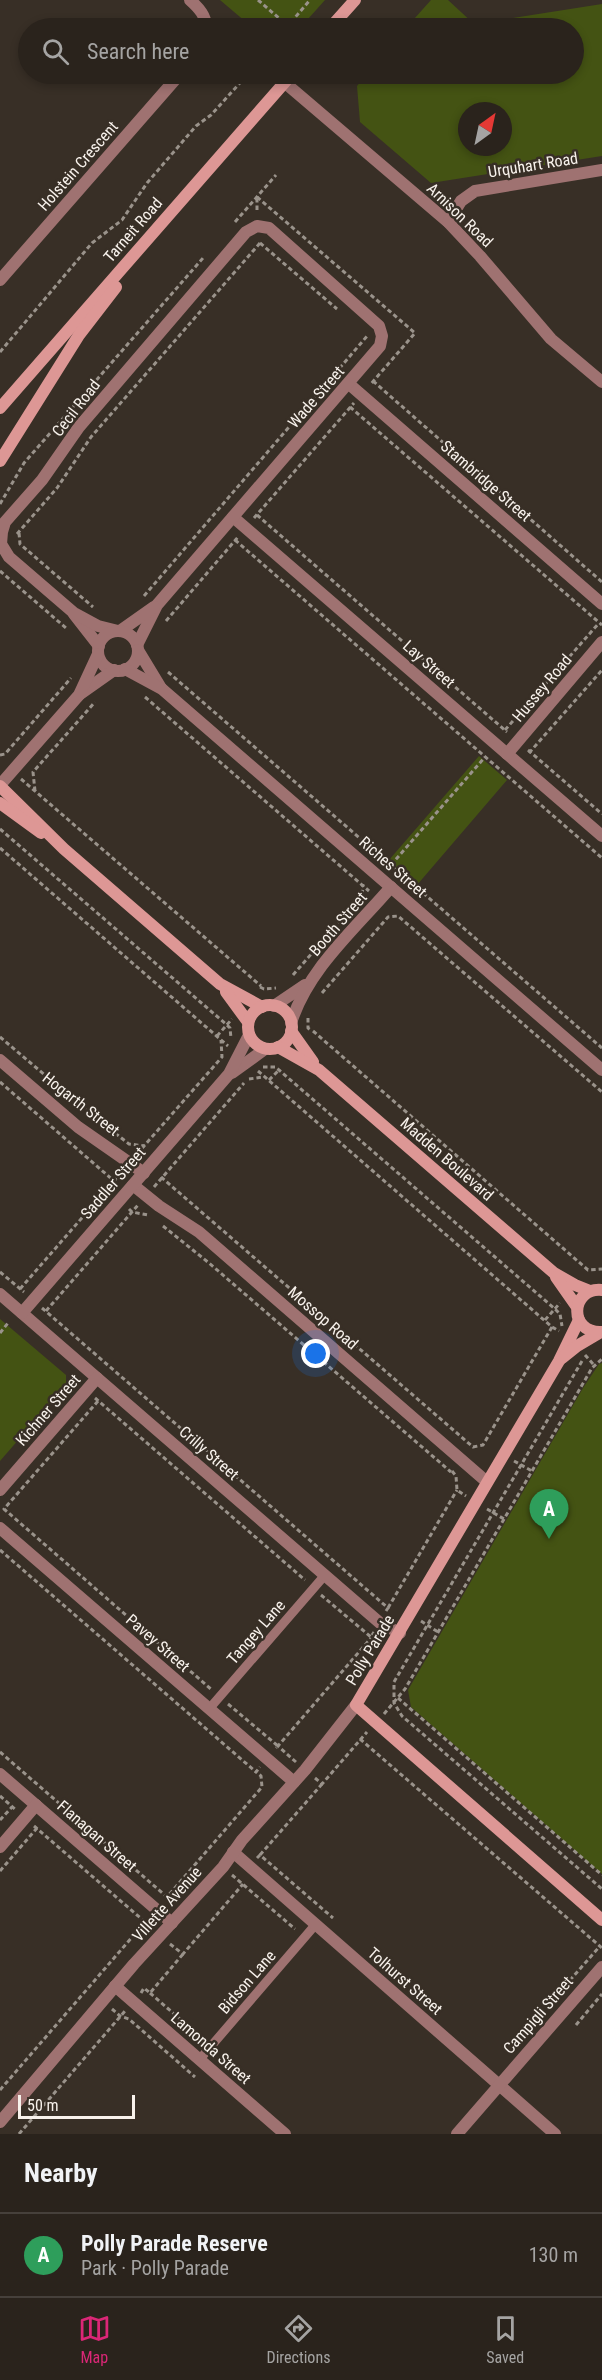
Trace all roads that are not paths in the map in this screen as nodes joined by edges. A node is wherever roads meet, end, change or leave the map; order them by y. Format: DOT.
graph roads {
  1 [pos="190,0"];
  2 [pos="355,0"];
  3 [pos="205,18"];
  4 [pos="339,18"];
  5 [pos="171,84"];
  6 [pos="283,84"];
  7 [pos="295,84"];
  8 [pos="216,161"];
  9 [pos="602,170"];
  10 [pos="448,222"];
  11 [pos="257,226"];
  12 [pos="0,280"];
  13 [pos="602,382"];
  14 [pos="349,384"];
  15 [pos="0,408"];
  16 [pos="0,461"];
  17 [pos="233,517"];
  18 [pos="602,604"];
  19 [pos="158,605"];
  20 [pos="74,613"];
  21 [pos="119,631"];
  22 [pos="602,642"];
  23 [pos="137,647"];
  24 [pos="99,650"];
  25 [pos="119,670"];
  26 [pos="162,689"];
  27 [pos="79,695"];
  28 [pos="507,754"];
  29 [pos="0,785"];
  30 [pos="0,803"];
  31 [pos="602,836"];
  32 [pos="64,849"];
  33 [pos="391,887"];
  34 [pos="292,1001"];
  35 [pos="244,1005"];
  36 [pos="268,1006"];
  37 [pos="248,1022"];
  38 [pos="291,1027"];
  39 [pos="249,1035"];
  40 [pos="278,1047"];
  41 [pos="265,1049"];
  42 [pos="296,1049"];
  43 [pos="0,1060"];
  44 [pos="602,1070"];
  45 [pos="229,1074"];
  46 [pos="144,1173"];
  47 [pos="133,1185"];
  48 [pos="554,1273"];
  49 [pos="598,1289"];
  50 [pos="0,1294"];
  51 [pos="577,1306"];
  52 [pos="22,1313"];
  53 [pos="579,1320"];
  54 [pos="602,1332"];
  55 [pos="559,1361"];
  56 [pos="97,1378"];
  57 [pos="487,1482"];
  58 [pos="0,1490"];
  59 [pos="0,1528"];
  60 [pos="325,1575"];
  61 [pos="400,1633"];
  62 [pos="356,1705"];
  63 [pos="209,1709"];
  64 [pos="0,1774"];
  65 [pos="294,1782"];
  66 [pos="36,1805"];
  67 [pos="0,1847"];
  68 [pos="233,1852"];
  69 [pos="602,1920"];
  70 [pos="172,1923"];
  71 [pos="316,1924"];
  72 [pos="602,1966"];
  73 [pos="115,1986"];
  74 [pos="200,2059"];
  75 [pos="500,2085"];
  76 [pos="0,2122"];
  77 [pos="285,2134"];
  78 [pos="457,2134"];
  79 [pos="555,2134"];
  1 -- 3 [label="street"];
  2 -- 4 [label="street"];
  5 -- 12 [label="street, Holstein Crescent"];
  6 -- 8 [label="street, Tarneit Road"];
  7 -- 10 [label="street, Arnison Road"];
  8 -- 15 [label="street, Tarneit Road"];
  8 -- 16 [label="street"];
  9 -- 10 [label="street, Urquhart Road"];
  10 -- 13 [label="street, Arnison Road"];
  11 -- 14 [label="street, Wade Street"];
  11 -- 20 [label="street, Cecil Road"];
  14 -- 17 [label="street, Wade Street"];
  14 -- 18 [label="street, Stambridge Street"];
  17 -- 19 [label="street, Wade Street"];
  17 -- 28 [label="street, Lay Street"];
  19 -- 21 [label="street, Wade Street"];
  19 -- 23 [label="street, Wade Street"];
  20 -- 21 [label="street"];
  20 -- 24 [label="street"];
  21 -- 23 [label="street"];
  21 -- 24 [label="street"];
  22 -- 28 [label="street, Hussey Road"];
  23 -- 25 [label="street"];
  23 -- 26 [label="street, Riches Street"];
  24 -- 25 [label="street"];
  24 -- 27 [label="street"];
  25 -- 26 [label="street, Riches Street"];
  25 -- 27 [label="street"];
  26 -- 33 [label="street, Riches Street"];
  27 -- 29 [label="street"];
  28 -- 31 [label="street, Lay Street"];
  29 -- 32 [label="street"];
  30 -- 32 [label="street"];
  32 -- 35 [label="street"];
  33 -- 34 [label="street, Booth Street"];
  33 -- 44 [label="street, Riches Street"];
  34 -- 36 [label="street, Booth Street"];
  34 -- 38 [label="street"];
  35 -- 36 [label="street"];
  35 -- 37 [label="street"];
  36 -- 37 [label="street"];
  36 -- 38 [label="street"];
  37 -- 39 [label="street"];
  38 -- 40 [label="street"];
  38 -- 42 [label="street, Madden Boulevard"];
  39 -- 41 [label="street"];
  39 -- 45 [label="street, Saddler Street"];
  40 -- 41 [label="street"];
  40 -- 42 [label="street, Madden Boulevard"];
  41 -- 45 [label="street, Saddler Street"];
  42 -- 48 [label="street, Madden Boulevard"];
  43 -- 46 [label="street, Hogarth Street"];
  45 -- 46 [label="street, Saddler Street"];
  46 -- 47 [label="street, Saddler Street"];
  47 -- 52 [label="street, Saddler Street"];
  47 -- 57 [label="street, Mossop Road"];
  48 -- 49 [label="street, Madden Boulevard"];
  48 -- 51 [label="street, Madden Boulevard"];
  49 -- 51 [label="street"];
  50 -- 52 [label="street, Crilly Street"];
  51 -- 53 [label="street"];
  52 -- 56 [label="street, Crilly Street"];
  53 -- 54 [label="street"];
  53 -- 55 [label="street, Polly Parade"];
  54 -- 55 [label="street, Polly Parade"];
  55 -- 57 [label="street, Polly Parade"];
  56 -- 58 [label="street, Kichner Street"];
  56 -- 60 [label="street, Crilly Street"];
  57 -- 61 [label="street, Polly Parade"];
  59 -- 63 [label="street, Pavey Street"];
  60 -- 61 [label="street, Crilly Street"];
  60 -- 63 [label="lane, Tangey Lane"];
  61 -- 62 [label="street, Polly Parade"];
  62 -- 65 [label="street, Villette Avenue"];
  62 -- 69 [label="street, Polly Parade"];
  63 -- 65 [label="street, Pavey Street"];
  64 -- 66 [label="street, Flanagan Street"];
  65 -- 68 [label="street, Villette Avenue"];
  66 -- 67 [label="street"];
  66 -- 70 [label="street, Flanagan Street"];
  68 -- 70 [label="street, Villette Avenue"];
  68 -- 71 [label="street, Tolhurst Street"];
  70 -- 73 [label="street, Villette Avenue"];
  71 -- 74 [label="lane, Bidson Lane"];
  71 -- 75 [label="street, Tolhurst Street"];
  72 -- 75 [label="street, Campigli Street"];
  73 -- 74 [label="street, Lamonda Street"];
  73 -- 76 [label="street, Villette Avenue"];
  74 -- 77 [label="street, Lamonda Street"];
  75 -- 78 [label="street, Campigli Street"];
  75 -- 79 [label="street, Tolhurst Street"];
}
